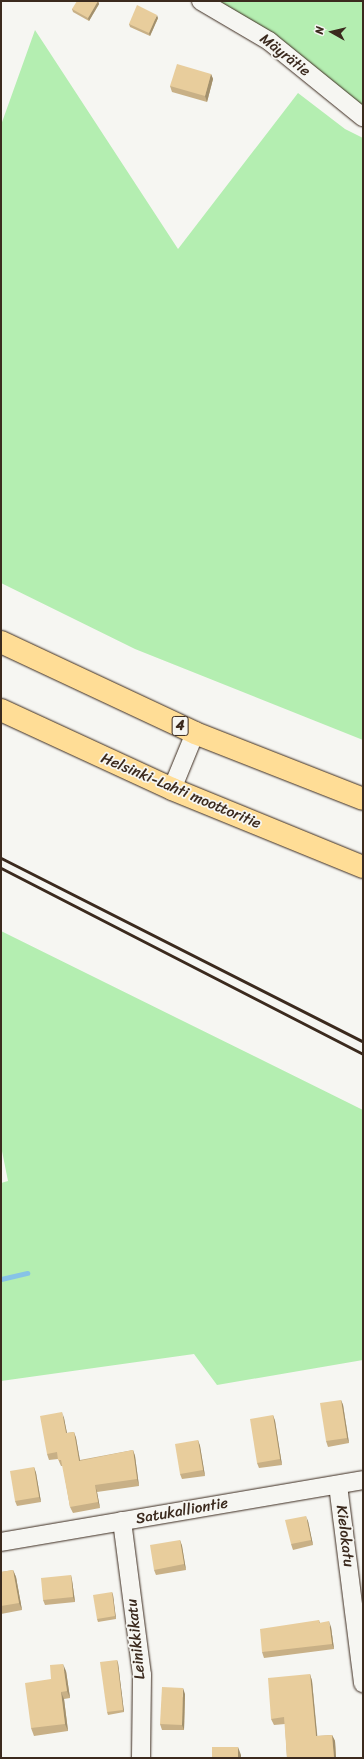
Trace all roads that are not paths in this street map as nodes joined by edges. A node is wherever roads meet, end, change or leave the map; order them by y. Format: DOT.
graph roads {
  1 [pos="201,1"];
  2 [pos="363,117"];
  3 [pos="1,642"];
  4 [pos="1,710"];
  5 [pos="195,733"];
  6 [pos="172,789"];
  7 [pos="363,799"];
  8 [pos="363,868"];
  9 [pos="363,1480"];
  10 [pos="338,1485"];
  11 [pos="122,1521"];
  12 [pos="1,1542"];
  13 [pos="363,1684"];
  14 [pos="140,1758"];
  1 -- 2 [label="street, Mäyrätie"];
  3 -- 5 [label="highway, 4"];
  4 -- 6 [label="highway, Helsinki-Lahti moottoritie"];
  5 -- 6 [label="street"];
  5 -- 7 [label="highway, 4"];
  6 -- 8 [label="highway, Helsinki-Lahti moottoritie"];
  9 -- 10 [label="street, Satukalliontie"];
  10 -- 11 [label="street, Satukalliontie"];
  10 -- 13 [label="street, Kielokatu"];
  11 -- 12 [label="street, Satukalliontie"];
  11 -- 14 [label="street, Leinikkikatu"];
}
